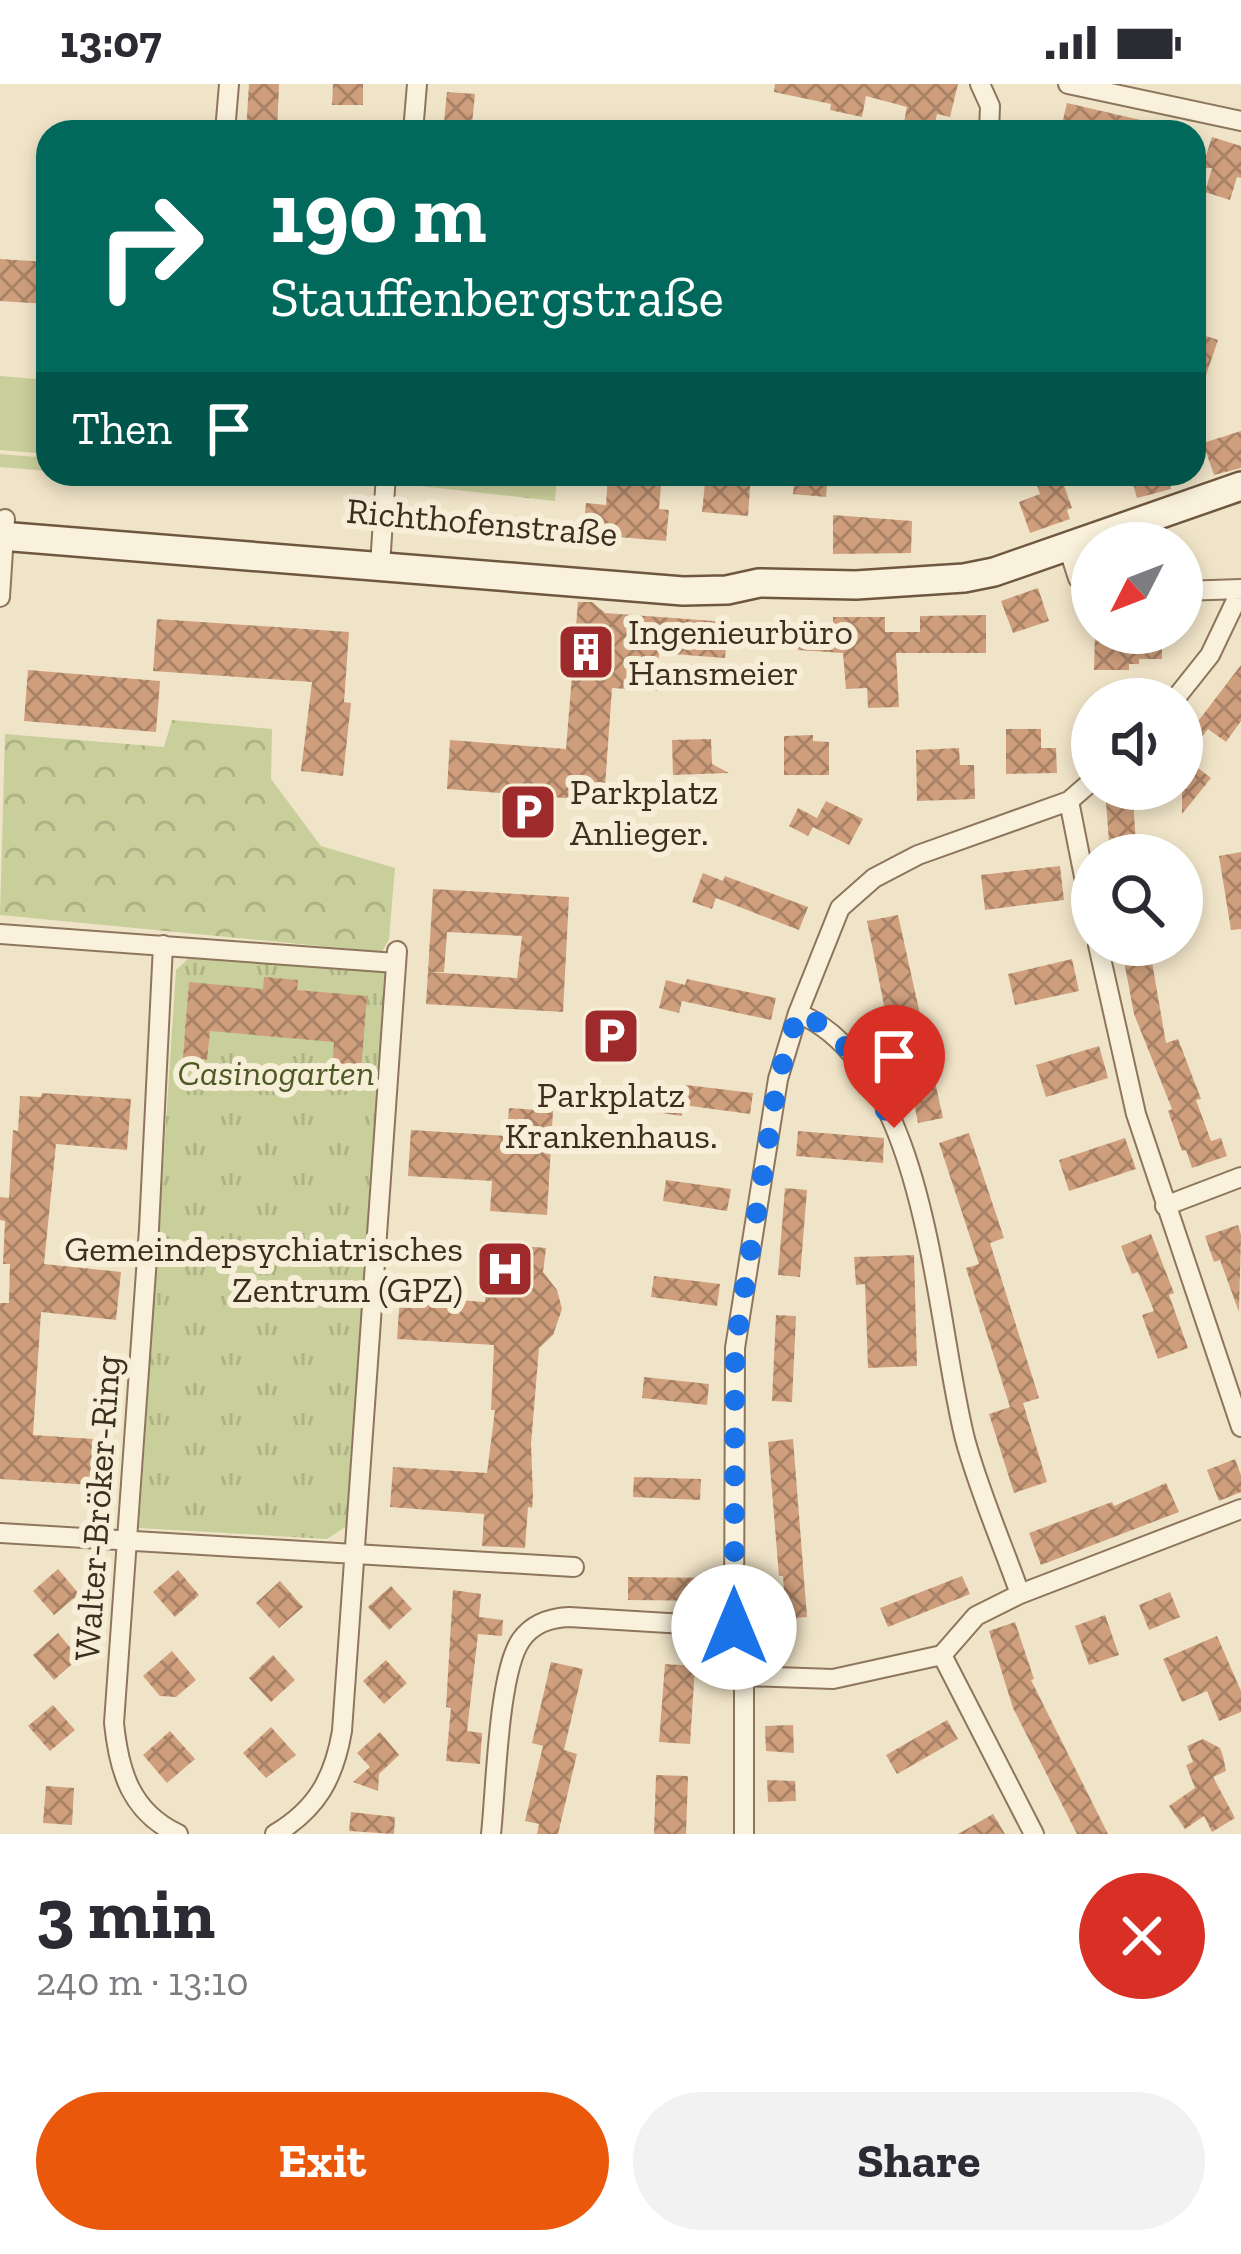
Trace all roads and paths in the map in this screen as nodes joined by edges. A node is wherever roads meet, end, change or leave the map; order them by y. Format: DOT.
graph roads {
  1 [pos="229,84"];
  2 [pos="417,84"];
  3 [pos="980,84"];
  4 [pos="1068,84"];
  5 [pos="226,120"];
  6 [pos="414,120"];
  7 [pos="989,120"];
  8 [pos="1241,121"];
  9 [pos="385,486"];
  10 [pos="1241,486"];
  11 [pos="2,528"];
  12 [pos="1068,548"];
  13 [pos="1071,557"];
  14 [pos="380,558"];
  15 [pos="1241,590"];
  16 [pos="1203,591"];
  17 [pos="0,597"];
  18 [pos="1192,678"];
  19 [pos="1069,801"];
  20 [pos="1076,834"];
  21 [pos="0,934"];
  22 [pos="163,945"];
  23 [pos="1103,966"];
  24 [pos="798,1012"];
  25 [pos="1241,1177"];
  26 [pos="1165,1206"];
  27 [pos="1241,1427"];
  28 [pos="1241,1509"];
  29 [pos="0,1534"];
  30 [pos="126,1538"];
  31 [pos="352,1555"];
  32 [pos="574,1567"];
  33 [pos="1020,1594"];
  34 [pos="734,1627"];
  35 [pos="942,1655"];
  36 [pos="744,1676"];
  37 [pos="178,1834"];
  38 [pos="275,1834"];
  39 [pos="491,1834"];
  40 [pos="744,1834"];
  41 [pos="1034,1834"];
  1 -- 5 [label="street"];
  2 -- 6 [label="street"];
  3 -- 7 [label="street"];
  4 -- 8 [label="street"];
  9 -- 14 [label="street"];
  10 -- 12 [label="street, Richthofenstraße"];
  11 -- 14 [label="street, Richthofenstraße"];
  11 -- 17 [label="street"];
  12 -- 13 [label="street"];
  12 -- 14 [label="street, Richthofenstraße"];
  15 -- 16 [label="street"];
  15 -- 18 [label="street"];
  19 -- 20 [label="street"];
  19 -- 24 [label="street"];
  21 -- 22 [label="street"];
  22 -- 30 [label="street, Walter-Bröker-Ring"];
  22 -- 31 [label="street"];
  23 -- 26 [label="street"];
  24 -- 33 [label="street"];
  24 -- 34 [label="street"];
  25 -- 26 [label="street"];
  26 -- 27 [label="street"];
  28 -- 33 [label="street"];
  29 -- 30 [label="street"];
  30 -- 31 [label="street"];
  30 -- 37 [label="street, Walter-Bröker-Ring"];
  31 -- 32 [label="street"];
  31 -- 38 [label="street"];
  33 -- 35 [label="street"];
  34 -- 36 [label="street"];
  34 -- 39 [label="street"];
  35 -- 36 [label="street"];
  35 -- 41 [label="street"];
  36 -- 40 [label="street"];
}
